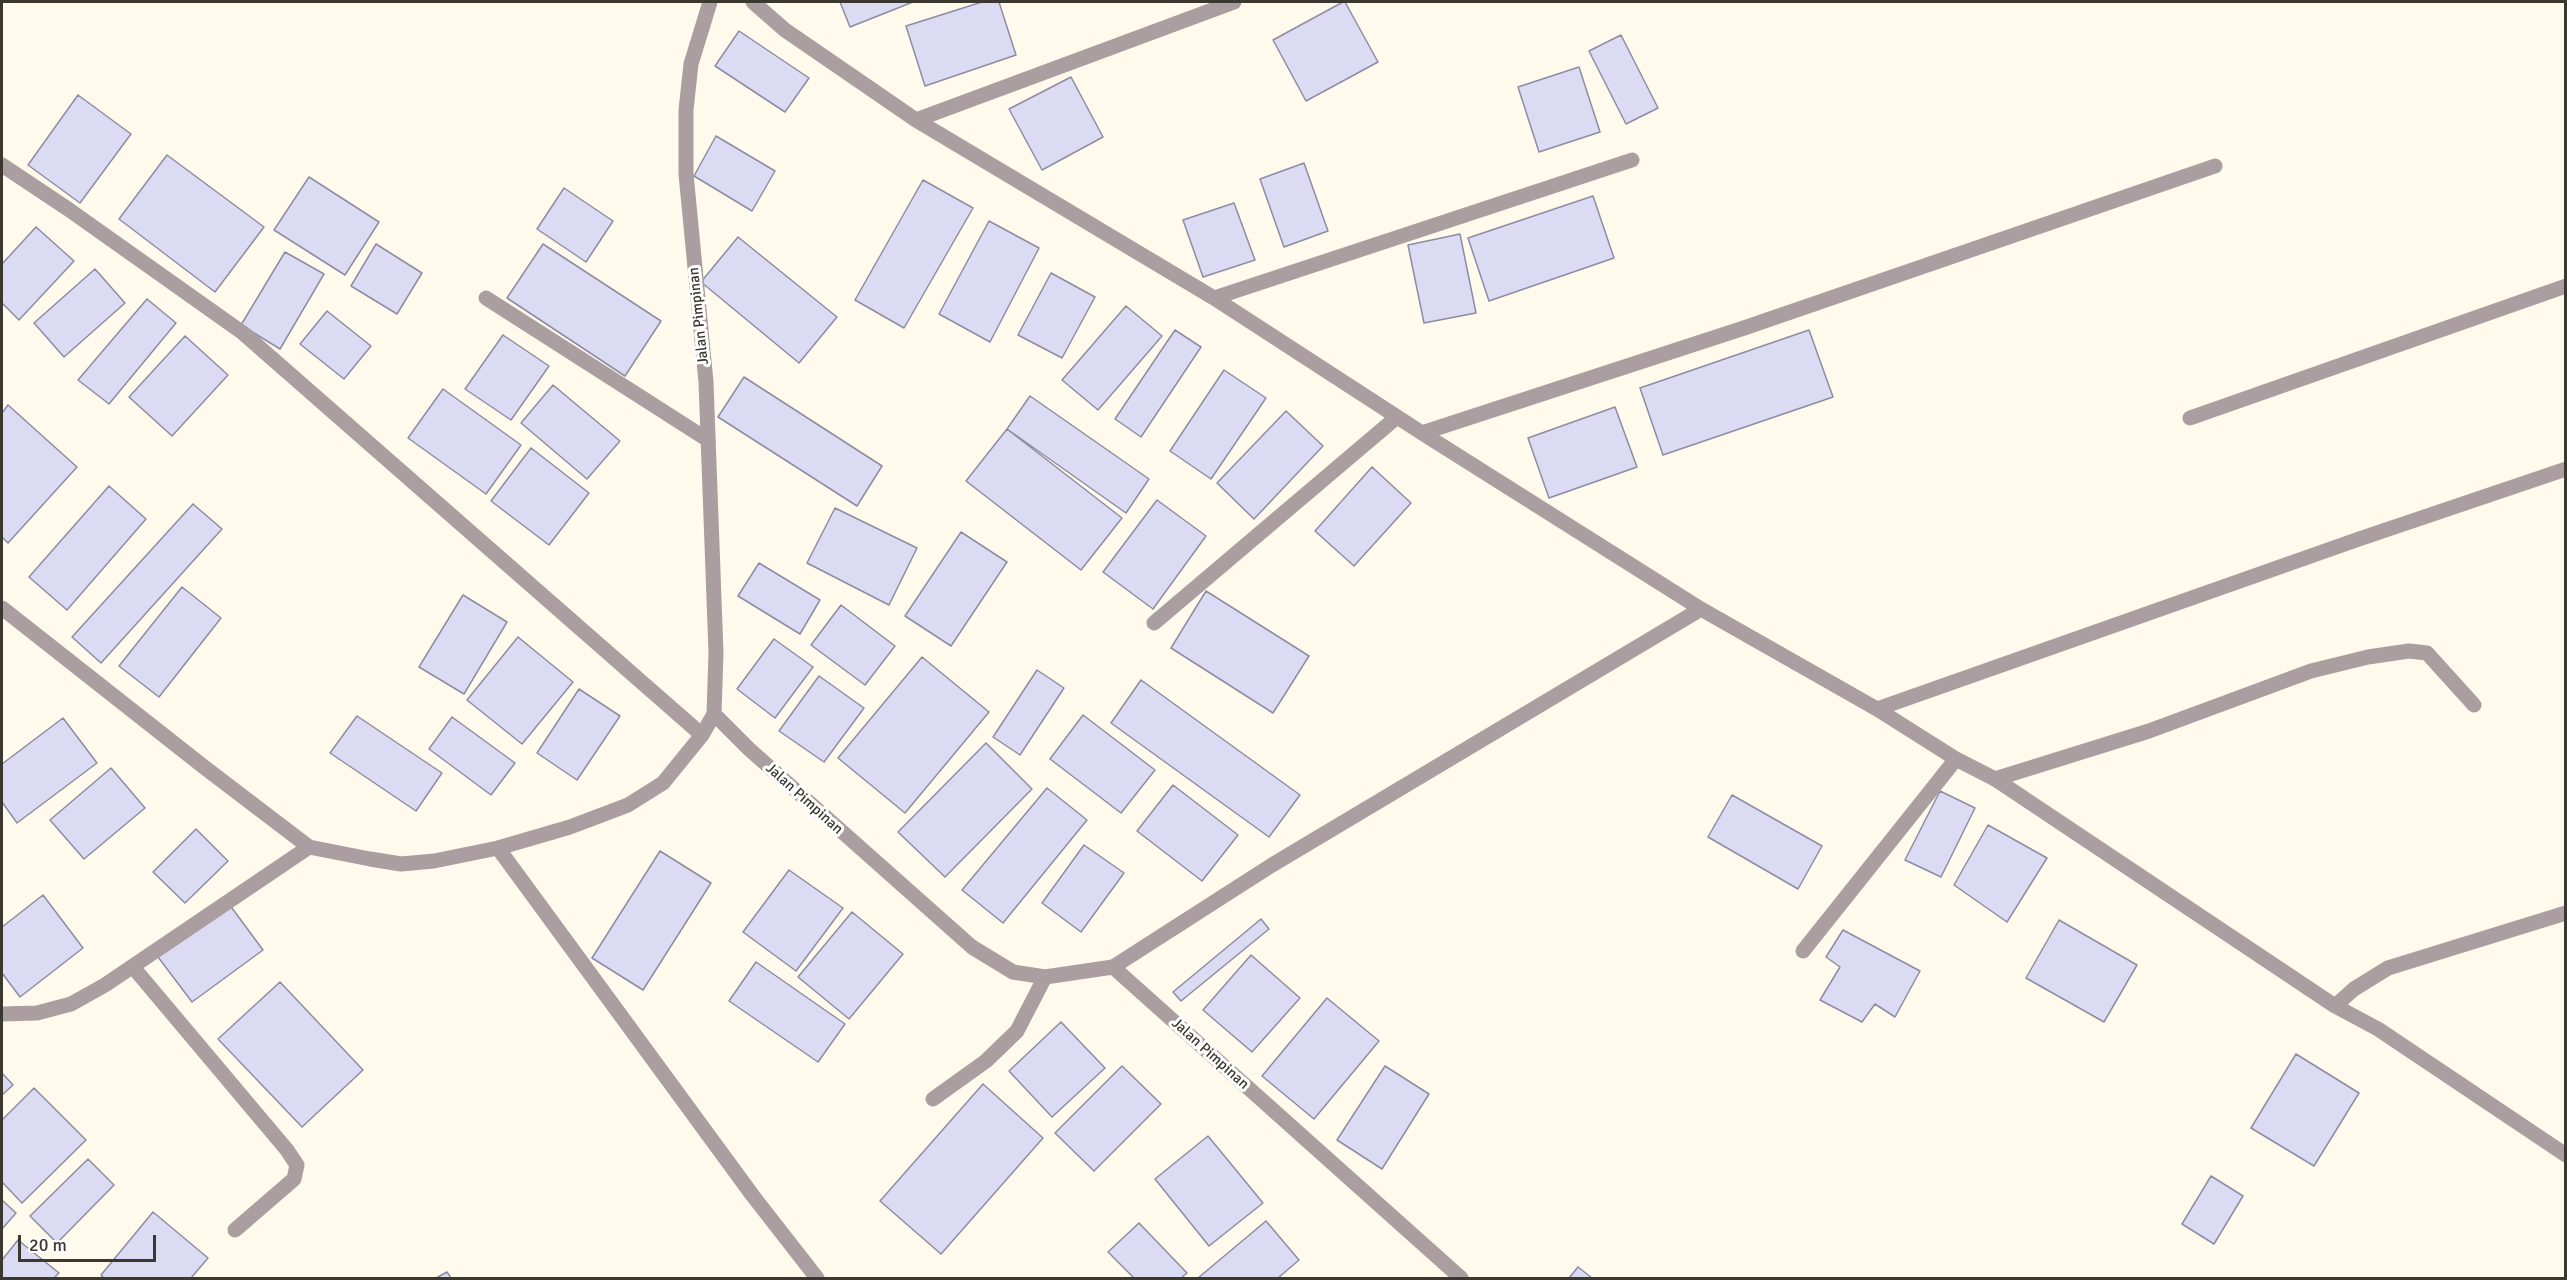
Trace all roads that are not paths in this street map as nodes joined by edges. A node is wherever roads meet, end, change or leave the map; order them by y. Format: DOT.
graph roads {
  1 [pos="710,2"];
  2 [pos="753,2"];
  3 [pos="1234,2"];
  4 [pos="916,120"];
  5 [pos="1632,160"];
  6 [pos="2,165"];
  7 [pos="2215,166"];
  8 [pos="2565,286"];
  9 [pos="486,298"];
  10 [pos="1214,298"];
  11 [pos="1397,417"];
  12 [pos="2190,418"];
  13 [pos="1422,433"];
  14 [pos="708,440"];
  15 [pos="2565,469"];
  16 [pos="2,609"];
  17 [pos="1701,609"];
  18 [pos="1154,623"];
  19 [pos="2474,705"];
  20 [pos="1877,709"];
  21 [pos="714,714"];
  22 [pos="702,735"];
  23 [pos="1956,759"];
  24 [pos="1995,779"];
  25 [pos="309,847"];
  26 [pos="498,848"];
  27 [pos="2565,913"];
  28 [pos="1803,951"];
  29 [pos="133,967"];
  30 [pos="1113,967"];
  31 [pos="1045,977"];
  32 [pos="2335,1006"];
  33 [pos="2,1014"];
  34 [pos="933,1099"];
  35 [pos="2565,1155"];
  36 [pos="235,1230"];
  37 [pos="817,1278"];
  38 [pos="1461,1278"];
  1 -- 14 [label="street, Jalan Pimpinan"];
  2 -- 4 [label="street"];
  3 -- 4 [label="street"];
  4 -- 10 [label="street"];
  5 -- 10 [label="street"];
  6 -- 22 [label="street"];
  7 -- 13 [label="street"];
  8 -- 12 [label="street"];
  9 -- 14 [label="street"];
  10 -- 11 [label="street"];
  11 -- 13 [label="street"];
  11 -- 18 [label="street"];
  13 -- 17 [label="street"];
  14 -- 21 [label="street, Jalan Pimpinan"];
  15 -- 20 [label="street"];
  16 -- 25 [label="street"];
  17 -- 20 [label="street"];
  17 -- 30 [label="street"];
  19 -- 24 [label="street"];
  20 -- 23 [label="street"];
  21 -- 22 [label="street"];
  21 -- 31 [label="street, Jalan Pimpinan"];
  22 -- 26 [label="street"];
  23 -- 24 [label="street"];
  23 -- 28 [label="street"];
  24 -- 32 [label="street"];
  25 -- 26 [label="street"];
  25 -- 29 [label="street"];
  26 -- 37 [label="street"];
  27 -- 32 [label="street"];
  29 -- 33 [label="street"];
  29 -- 36 [label="street"];
  30 -- 31 [label="street, Jalan Pimpinan"];
  30 -- 38 [label="street, Jalan Pimpinan"];
  31 -- 34 [label="street"];
  32 -- 35 [label="street"];
}
